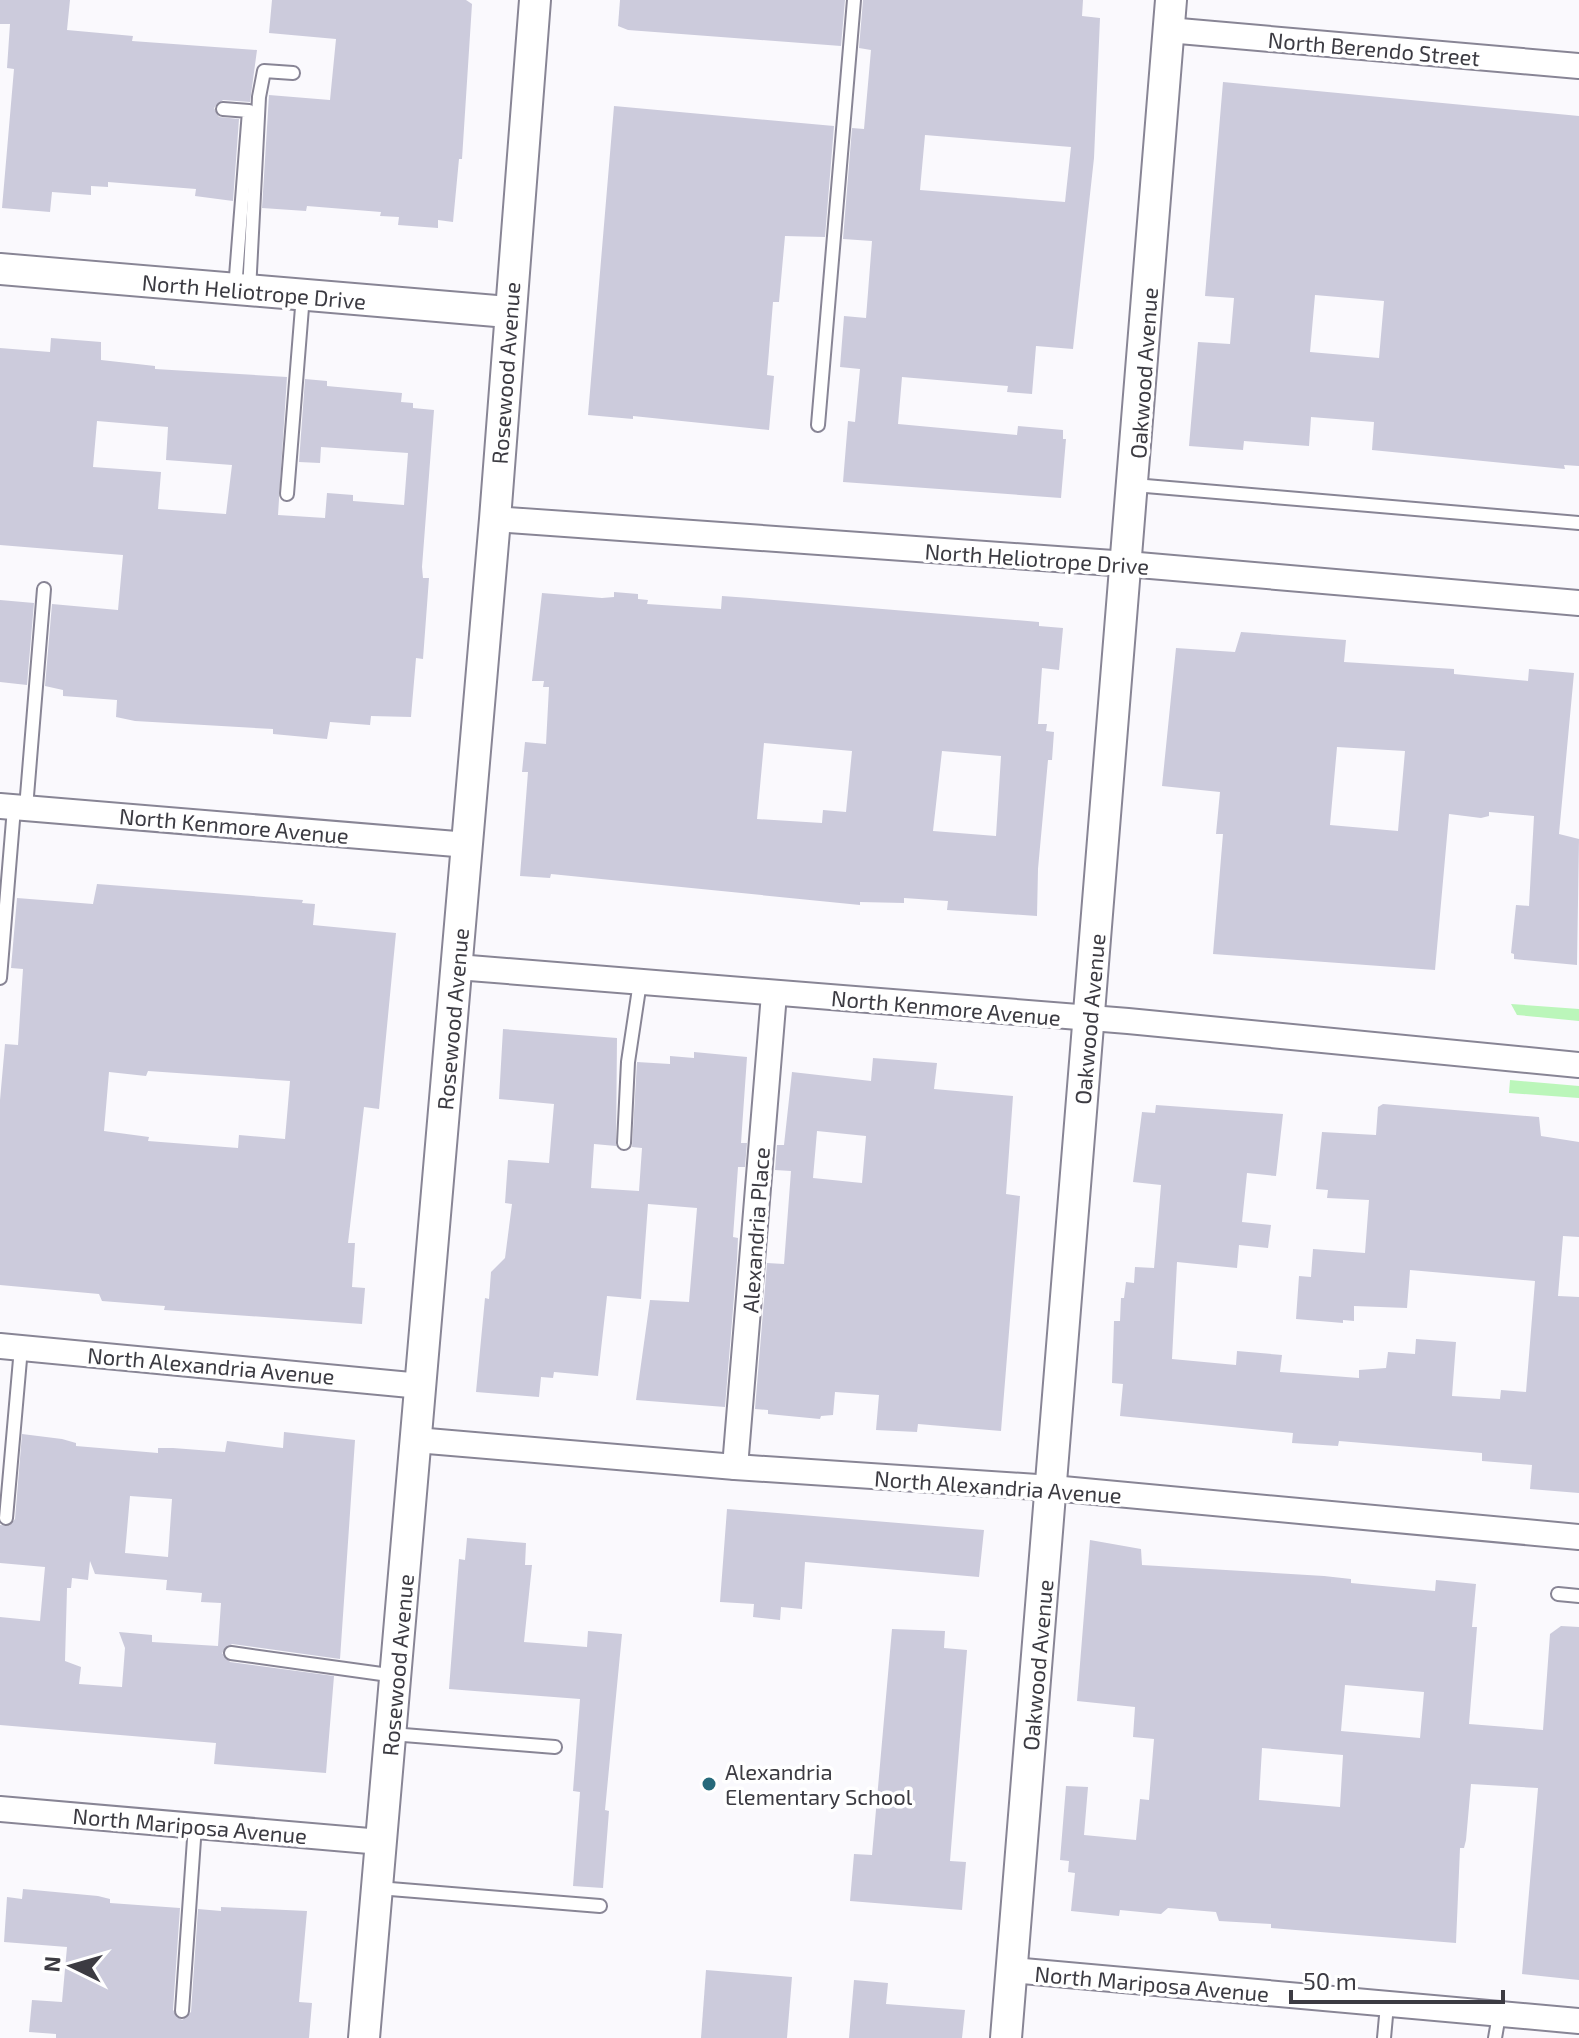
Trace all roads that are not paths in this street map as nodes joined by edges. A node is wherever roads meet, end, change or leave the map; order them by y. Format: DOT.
graph roads {
  1 [pos="535,0"];
  2 [pos="854,0"];
  3 [pos="1171,0"];
  4 [pos="1168,30"];
  5 [pos="1579,66"];
  6 [pos="293,73"];
  7 [pos="223,109"];
  8 [pos="0,269"];
  9 [pos="242,290"];
  10 [pos="303,295"];
  11 [pos="508,312"];
  12 [pos="818,425"];
  13 [pos="1134,485"];
  14 [pos="287,494"];
  15 [pos="495,519"];
  16 [pos="1579,523"];
  17 [pos="1127,564"];
  18 [pos="44,589"];
  19 [pos="1579,603"];
  20 [pos="13,807"];
  21 [pos="468,845"];
  22 [pos="457,967"];
  23 [pos="0,978"];
  24 [pos="640,982"];
  25 [pos="774,994"];
  26 [pos="1088,1019"];
  27 [pos="1579,1065"];
  28 [pos="624,1143"];
  29 [pos="10,1347"];
  30 [pos="421,1386"];
  31 [pos="416,1440"];
  32 [pos="735,1467"];
  33 [pos="1052,1488"];
  34 [pos="6,1518"];
  35 [pos="1579,1537"];
  36 [pos="1558,1594"];
  37 [pos="1579,1596"];
  38 [pos="231,1653"];
  39 [pos="396,1676"];
  40 [pos="391,1734"];
  41 [pos="555,1747"];
  42 [pos="0,1809"];
  43 [pos="195,1825"];
  44 [pos="381,1842"];
  45 [pos="378,1888"];
  46 [pos="600,1906"];
  47 [pos="1012,1970"];
  48 [pos="1387,2005"];
  49 [pos="182,2011"];
  50 [pos="1579,2021"];
  51 [pos="1497,2027"];
  52 [pos="364,2038"];
  53 [pos="1006,2038"];
  54 [pos="1384,2038"];
  1 -- 11 [label="street, Rosewood Avenue"];
  2 -- 12 [label="lane"];
  3 -- 4 [label="street, Oakwood Avenue"];
  4 -- 5 [label="street, North Berendo Street"];
  4 -- 13 [label="street, Oakwood Avenue"];
  6 -- 9 [label="lane"];
  7 -- 9 [label="lane"];
  8 -- 9 [label="street, North Heliotrope Drive"];
  9 -- 10 [label="street, North Heliotrope Drive"];
  10 -- 11 [label="street, North Heliotrope Drive"];
  10 -- 14 [label="lane"];
  11 -- 15 [label="street, Rosewood Avenue"];
  13 -- 16 [label="lane"];
  13 -- 17 [label="street, Oakwood Avenue"];
  15 -- 17 [label="street, North Heliotrope Drive"];
  15 -- 21 [label="street, Rosewood Avenue"];
  17 -- 19 [label="street, North Heliotrope Drive"];
  17 -- 26 [label="street, Oakwood Avenue"];
  18 -- 20 [label="lane"];
  20 -- 21 [label="street, North Kenmore Avenue"];
  20 -- 23 [label="lane"];
  21 -- 22 [label="street, Rosewood Avenue"];
  22 -- 24 [label="street, North Kenmore Avenue"];
  22 -- 30 [label="street, Rosewood Avenue"];
  24 -- 25 [label="street, North Kenmore Avenue"];
  24 -- 28 [label="lane"];
  25 -- 26 [label="street, North Kenmore Avenue"];
  25 -- 32 [label="street, Alexandria Place"];
  26 -- 27 [label="street, North Kenmore Avenue"];
  26 -- 33 [label="street, Oakwood Avenue"];
  29 -- 30 [label="street, North Alexandria Avenue"];
  29 -- 34 [label="lane"];
  30 -- 31 [label="street, Rosewood Avenue"];
  31 -- 32 [label="street, North Alexandria Avenue"];
  31 -- 39 [label="street, Rosewood Avenue"];
  32 -- 33 [label="street, North Alexandria Avenue"];
  33 -- 35 [label="street, North Alexandria Avenue"];
  33 -- 47 [label="street, Oakwood Avenue"];
  36 -- 37 [label="lane"];
  38 -- 39 [label="lane"];
  39 -- 40 [label="street, Rosewood Avenue"];
  40 -- 41 [label="lane"];
  40 -- 44 [label="street, Rosewood Avenue"];
  42 -- 43 [label="street, North Mariposa Avenue"];
  43 -- 44 [label="street, North Mariposa Avenue"];
  43 -- 49 [label="lane"];
  44 -- 45 [label="street, Rosewood Avenue"];
  45 -- 46 [label="lane"];
  45 -- 52 [label="street, Rosewood Avenue"];
  47 -- 48 [label="street, North Mariposa Avenue"];
  47 -- 53 [label="street, Oakwood Avenue"];
  48 -- 51 [label="street, North Mariposa Avenue"];
  48 -- 54 [label="lane"];
  50 -- 51 [label="street, North Mariposa Avenue"];
}
